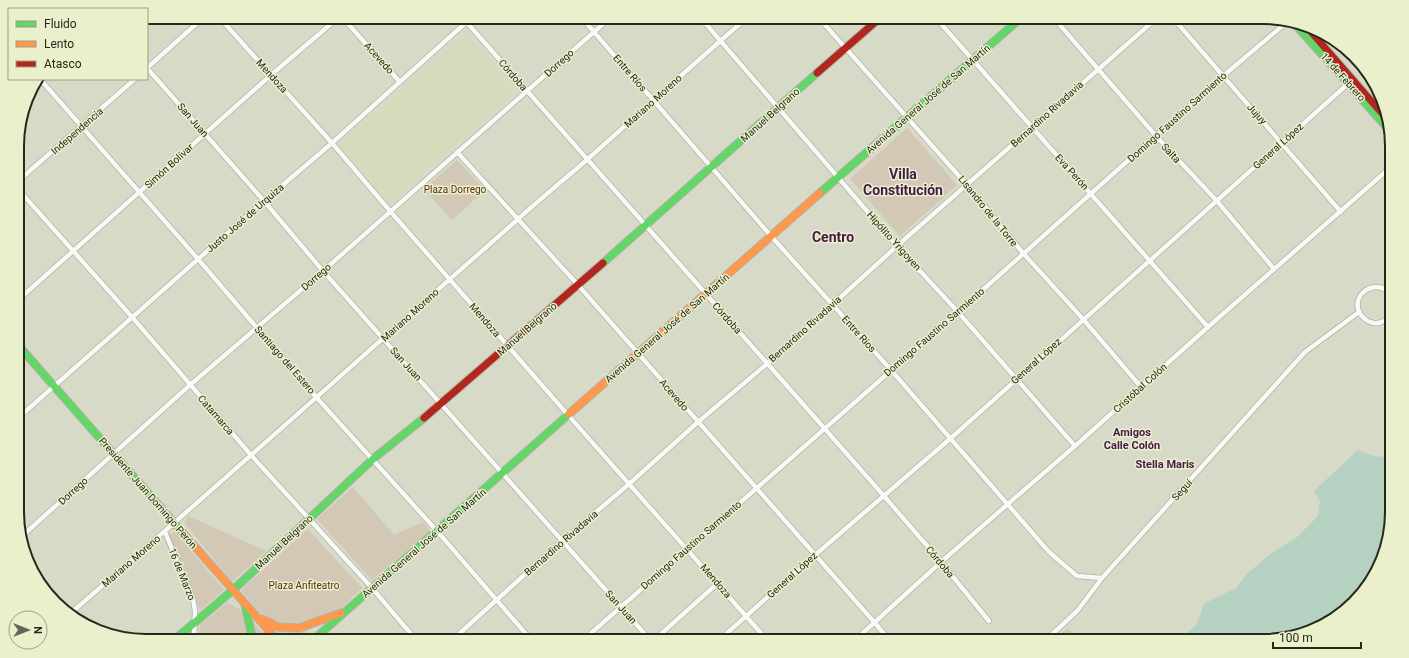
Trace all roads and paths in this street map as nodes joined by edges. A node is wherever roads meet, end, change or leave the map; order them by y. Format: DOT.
graph roads {
  1 [pos="196,24"];
  2 [pos="225,24"];
  3 [pos="333,24"];
  4 [pos="347,24"];
  5 [pos="465,24"];
  6 [pos="469,24"];
  7 [pos="587,24"];
  8 [pos="603,24"];
  9 [pos="706,24"];
  10 [pos="740,24"];
  11 [pos="825,24"];
  12 [pos="873,24"];
  13 [pos="941,24"];
  14 [pos="1014,24"];
  15 [pos="1059,24"];
  16 [pos="1150,24"];
  17 [pos="1178,24"];
  18 [pos="1282,25"];
  19 [pos="1301,30"];
  20 [pos="594,32"];
  21 [pos="1312,34"];
  22 [pos="720,41"];
  23 [pos="846,47"];
  24 [pos="973,60"];
  25 [pos="148,67"];
  26 [pos="148,69"];
  27 [pos="1098,69"];
  28 [pos="271,75"];
  29 [pos="1223,76"];
  30 [pos="134,80"];
  31 [pos="400,81"];
  32 [pos="1350,81"];
  33 [pos="43,82"];
  34 [pos="527,91"];
  35 [pos="653,101"];
  36 [pos="778,108"];
  37 [pos="1380,112"];
  38 [pos="907,116"];
  39 [pos="1382,121"];
  40 [pos="82,126"];
  41 [pos="1032,128"];
  42 [pos="205,134"];
  43 [pos="1156,136"];
  44 [pos="332,143"];
  45 [pos="1282,143"];
  46 [pos="457,152"];
  47 [pos="588,160"];
  48 [pos="712,167"];
  49 [pos="1385,172"];
  50 [pos="24,176"];
  51 [pos="838,178"];
  52 [pos="967,185"];
  53 [pos="140,192"];
  54 [pos="1091,193"];
  55 [pos="24,196"];
  56 [pos="264,201"];
  57 [pos="1217,201"];
  58 [pos="390,211"];
  59 [pos="1341,212"];
  60 [pos="518,219"];
  61 [pos="645,226"];
  62 [pos="771,236"];
  63 [pos="897,246"];
  64 [pos="73,250"];
  65 [pos="1023,253"];
  66 [pos="198,259"];
  67 [pos="1150,261"];
  68 [pos="1274,269"];
  69 [pos="323,271"];
  70 [pos="450,280"];
  71 [pos="578,285"];
  72 [pos="1384,289"];
  73 [pos="706,294"];
  74 [pos="24,295"];
  75 [pos="833,304"];
  76 [pos="958,312"];
  77 [pos="1359,312"];
  78 [pos="132,317"];
  79 [pos="1083,319"];
  80 [pos="1385,320"];
  81 [pos="1208,327"];
  82 [pos="257,328"];
  83 [pos="384,339"];
  84 [pos="508,345"];
  85 [pos="24,352"];
  86 [pos="637,354"];
  87 [pos="768,363"];
  88 [pos="891,370"];
  89 [pos="1016,379"];
  90 [pos="190,385"];
  91 [pos="55,386"];
  92 [pos="1141,387"];
  93 [pos="317,398"];
  94 [pos="442,404"];
  95 [pos="24,413"];
  96 [pos="568,415"];
  97 [pos="698,422"];
  98 [pos="824,428"];
  99 [pos="951,438"];
  100 [pos="1075,446"];
  101 [pos="251,454"];
  102 [pos="113,455"];
  103 [pos="374,459"];
  104 [pos="503,473"];
  105 [pos="629,484"];
  106 [pos="756,488"];
  107 [pos="884,496"];
  108 [pos="1009,504"];
  109 [pos="309,519"];
  110 [pos="174,523"];
  111 [pos="437,531"];
  112 [pos="26,532"];
  113 [pos="165,532"];
  114 [pos="562,541"];
  115 [pos="687,548"];
  116 [pos="815,555"];
  117 [pos="941,562"];
  118 [pos="1102,578"];
  119 [pos="718,583"];
  120 [pos="372,588"];
  121 [pos="232,590"];
  122 [pos="497,601"];
  123 [pos="244,603"];
  124 [pos="621,607"];
  125 [pos="74,610"];
  126 [pos="346,611"];
  127 [pos="747,616"];
  128 [pos="257,617"];
  129 [pos="195,621"];
  130 [pos="989,621"];
  131 [pos="875,623"];
  132 [pos="181,634"];
  133 [pos="194,634"];
  134 [pos="252,634"];
  135 [pos="272,634"];
  136 [pos="320,634"];
  137 [pos="411,634"];
  138 [pos="459,634"];
  139 [pos="526,634"];
  140 [pos="590,634"];
  141 [pos="646,634"];
  142 [pos="660,634"];
  143 [pos="726,634"];
  144 [pos="762,634"];
  145 [pos="862,634"];
  146 [pos="884,634"];
  147 [pos="1053,634"];
  1 -- 25 [label="street"];
  2 -- 28 [label="street, Mendoza"];
  3 -- 28 [label="street, Simón Bolívar"];
  4 -- 31 [label="street, Acevedo"];
  5 -- 31 [label="street, Justo José de Urquiza"];
  6 -- 34 [label="street, Córdoba"];
  7 -- 20 [label="street, Entre Ríos"];
  8 -- 20 [label="street, Dorrego"];
  9 -- 22 [label="street, Hipólito Yrigoyen"];
  10 -- 22 [label="street, Mariano Moreno"];
  11 -- 23 [label="street, Lisandro de la Torre"];
  12 -- 23 [label="main road, Manuel Belgrano"];
  13 -- 24 [label="street, Eva Perón"];
  14 -- 24 [label="main road, Avenida General José de San Martín"];
  15 -- 27 [label="street, Salta"];
  16 -- 27 [label="street, Bernardino Rivadavia"];
  17 -- 29 [label="street, Jujuy"];
  18 -- 29 [label="street, Domingo Faustino Sarmiento"];
  19 -- 32 [label="main road, 14 de Febrero"];
  20 -- 34 [label="street, Dorrego"];
  20 -- 35 [label="street, Entre Ríos"];
  21 -- 32 [label="main road, 14 de Febrero"];
  22 -- 35 [label="street, Mariano Moreno"];
  22 -- 36 [label="street, Hipólito Yrigoyen"];
  23 -- 36 [label="main road, Manuel Belgrano"];
  23 -- 38 [label="street, Lisandro de la Torre"];
  24 -- 38 [label="main road, Avenida General José de San Martín"];
  24 -- 41 [label="street, Eva Perón"];
  26 -- 42 [label="street, San Juan"];
  27 -- 41 [label="street, Bernardino Rivadavia"];
  27 -- 43 [label="street, Salta"];
  28 -- 42 [label="street, Simón Bolívar"];
  28 -- 44 [label="street, Mendoza"];
  29 -- 43 [label="street, Domingo Faustino Sarmiento"];
  29 -- 45 [label="street, Jujuy"];
  30 -- 40 [label="street, Independencia"];
  31 -- 44 [label="street, Justo José de Urquiza"];
  32 -- 37 [label="main road, 14 de Febrero"];
  32 -- 39 [label="main road, 14 de Febrero"];
  32 -- 45 [label="street, General López"];
  33 -- 40 [label="street, Santiago del Estero"];
  34 -- 46 [label="street, Dorrego"];
  34 -- 47 [label="street, Córdoba"];
  35 -- 47 [label="street, Mariano Moreno"];
  35 -- 48 [label="street, Entre Ríos"];
  36 -- 48 [label="main road, Manuel Belgrano"];
  36 -- 51 [label="street, Hipólito Yrigoyen"];
  38 -- 51 [label="main road, Avenida General José de San Martín"];
  38 -- 52 [label="street, Lisandro de la Torre"];
  40 -- 50 [label="street, Independencia"];
  40 -- 53 [label="street, Santiago del Estero"];
  41 -- 52 [label="street, Bernardino Rivadavia"];
  41 -- 54 [label="street, Eva Perón"];
  42 -- 53 [label="street, Simón Bolívar"];
  42 -- 56 [label="street, San Juan"];
  43 -- 54 [label="street, Domingo Faustino Sarmiento"];
  43 -- 57 [label="street, Salta"];
  44 -- 56 [label="street, Justo José de Urquiza"];
  44 -- 58 [label="street, Mendoza"];
  45 -- 57 [label="street, General López"];
  45 -- 59 [label="street, Jujuy"];
  46 -- 58 [label="street, Dorrego"];
  46 -- 60 [label="street, Acevedo"];
  47 -- 60 [label="street, Mariano Moreno"];
  47 -- 61 [label="street, Córdoba"];
  48 -- 61 [label="main road, Manuel Belgrano"];
  48 -- 62 [label="street, Entre Ríos"];
  49 -- 59 [label="street, Cristóbal Colón"];
  51 -- 62 [label="main road, Avenida General José de San Martín"];
  51 -- 63 [label="street, Hipólito Yrigoyen"];
  52 -- 63 [label="street, Bernardino Rivadavia"];
  52 -- 65 [label="street, Lisandro de la Torre"];
  53 -- 64 [label="street, Simón Bolívar"];
  53 -- 66 [label="street, Santiago del Estero"];
  54 -- 65 [label="street, Domingo Faustino Sarmiento"];
  54 -- 67 [label="street, Eva Perón"];
  55 -- 64 [label="street, Catamarca"];
  56 -- 66 [label="street, Justo José de Urquiza"];
  56 -- 69 [label="street, San Juan"];
  57 -- 67 [label="street, General López"];
  57 -- 68 [label="street, Salta"];
  58 -- 69 [label="street, Dorrego"];
  58 -- 70 [label="street, Mendoza"];
  59 -- 68 [label="street, Cristóbal Colón"];
  60 -- 70 [label="street, Mariano Moreno"];
  60 -- 71 [label="street, Acevedo"];
  61 -- 71 [label="main road, Manuel Belgrano"];
  61 -- 73 [label="street, Córdoba"];
  62 -- 73 [label="main road, Avenida General José de San Martín"];
  62 -- 75 [label="street, Entre Ríos"];
  63 -- 75 [label="street, Bernardino Rivadavia"];
  63 -- 76 [label="street, Hipólito Yrigoyen"];
  64 -- 74 [label="street, Simón Bolívar"];
  64 -- 78 [label="street, Catamarca"];
  65 -- 76 [label="street, Domingo Faustino Sarmiento"];
  65 -- 79 [label="street, Lisandro de la Torre"];
  66 -- 78 [label="street, Justo José de Urquiza"];
  66 -- 82 [label="street, Santiago del Estero"];
  67 -- 79 [label="street, General López"];
  67 -- 81 [label="street, Eva Perón"];
  68 -- 81 [label="street, Cristóbal Colón"];
  69 -- 82 [label="street, Dorrego"];
  69 -- 83 [label="street, San Juan"];
  70 -- 83 [label="street, Mariano Moreno"];
  70 -- 84 [label="street, Mendoza"];
  71 -- 84 [label="main road, Manuel Belgrano"];
  71 -- 86 [label="street, Acevedo"];
  72 -- 77 [label="street"];
  73 -- 86 [label="main road, Avenida General José de San Martín"];
  73 -- 87 [label="street, Córdoba"];
  75 -- 87 [label="street, Bernardino Rivadavia"];
  75 -- 88 [label="street, Entre Ríos"];
  76 -- 88 [label="street, Domingo Faustino Sarmiento"];
  76 -- 89 [label="street, Hipólito Yrigoyen"];
  77 -- 80 [label="street"];
  77 -- 118 [label="street, Seguí"];
  78 -- 90 [label="street, Catamarca"];
  78 -- 91 [label="street, Justo José de Urquiza"];
  79 -- 89 [label="street, General López"];
  79 -- 92 [label="street, Lisandro de la Torre"];
  81 -- 92 [label="street, Cristóbal Colón"];
  82 -- 90 [label="street, Dorrego"];
  82 -- 93 [label="street, Santiago del Estero"];
  83 -- 93 [label="street, Mariano Moreno"];
  83 -- 94 [label="street, San Juan"];
  84 -- 94 [label="main road, Manuel Belgrano"];
  84 -- 96 [label="street, Mendoza"];
  85 -- 91 [label="main road, Presidente Juan Domingo Perón"];
  86 -- 96 [label="main road, Avenida General José de San Martín"];
  86 -- 97 [label="street, Acevedo"];
  87 -- 97 [label="street, Bernardino Rivadavia"];
  87 -- 98 [label="street, Córdoba"];
  88 -- 98 [label="street, Domingo Faustino Sarmiento"];
  88 -- 99 [label="street, Entre Ríos"];
  89 -- 99 [label="street, General López"];
  89 -- 100 [label="street, Hipólito Yrigoyen"];
  90 -- 101 [label="street, Catamarca"];
  90 -- 102 [label="street, Dorrego"];
  91 -- 95 [label="street, Justo José de Urquiza"];
  91 -- 102 [label="main road, Presidente Juan Domingo Perón"];
  92 -- 100 [label="street, Cristóbal Colón"];
  93 -- 101 [label="street, Mariano Moreno"];
  93 -- 103 [label="street, Santiago del Estero"];
  94 -- 103 [label="main road, Manuel Belgrano"];
  94 -- 104 [label="street, San Juan"];
  96 -- 104 [label="main road, Avenida General José de San Martín"];
  96 -- 105 [label="street, Mendoza"];
  97 -- 105 [label="street, Bernardino Rivadavia"];
  97 -- 106 [label="street, Acevedo"];
  98 -- 106 [label="street, Domingo Faustino Sarmiento"];
  98 -- 107 [label="street, Córdoba"];
  99 -- 107 [label="street, General López"];
  99 -- 108 [label="street, Entre Ríos"];
  100 -- 108 [label="street, Cristóbal Colón"];
  101 -- 109 [label="street, Catamarca"];
  101 -- 110 [label="street, Mariano Moreno"];
  102 -- 110 [label="main road, Presidente Juan Domingo Perón"];
  102 -- 112 [label="street, Dorrego"];
  103 -- 109 [label="main road, Manuel Belgrano"];
  103 -- 111 [label="street, Santiago del Estero"];
  104 -- 111 [label="main road, Avenida General José de San Martín"];
  104 -- 114 [label="street, San Juan"];
  105 -- 114 [label="street, Bernardino Rivadavia"];
  105 -- 115 [label="street, Mendoza"];
  106 -- 115 [label="street, Domingo Faustino Sarmiento"];
  106 -- 116 [label="street, Acevedo"];
  107 -- 116 [label="street, General López"];
  107 -- 117 [label="street, Córdoba"];
  108 -- 117 [label="street, Cristóbal Colón"];
  108 -- 118 [label="street, Entre Ríos"];
  109 -- 120 [label="street, Catamarca"];
  109 -- 121 [label="main road, Manuel Belgrano"];
  110 -- 113 [label="street, Mariano Moreno"];
  110 -- 121 [label="main road, Presidente Juan Domingo Perón"];
  111 -- 120 [label="main road, Avenida General José de San Martín"];
  111 -- 122 [label="street, Santiago del Estero"];
  113 -- 125 [label="street, Mariano Moreno"];
  113 -- 129 [label="street, 16 de Marzo"];
  114 -- 122 [label="street, Bernardino Rivadavia"];
  114 -- 124 [label="street, San Juan"];
  115 -- 119 [label="street, Mendoza"];
  115 -- 124 [label="street, Domingo Faustino Sarmiento"];
  116 -- 127 [label="street, General López"];
  116 -- 131 [label="street, Acevedo"];
  117 -- 130 [label="street, Córdoba"];
  117 -- 131 [label="street, Cristóbal Colón"];
  118 -- 147 [label="street, Seguí"];
  119 -- 127 [label="street, Mendoza"];
  119 -- 142 [label="street"];
  120 -- 126 [label="main road, Avenida General José de San Martín"];
  120 -- 137 [label="street, Catamarca"];
  121 -- 123 [label="main road, Presidente Juan Domingo Perón"];
  121 -- 129 [label="main road, Manuel Belgrano"];
  122 -- 138 [label="street, Bernardino Rivadavia"];
  122 -- 139 [label="street, Santiago del Estero"];
  123 -- 128 [label="main road, Presidente Juan Domingo Perón"];
  123 -- 134 [label="main road"];
  124 -- 140 [label="street, Domingo Faustino Sarmiento"];
  124 -- 141 [label="street, San Juan"];
  126 -- 128 [label="main road"];
  126 -- 136 [label="main road, Avenida General José de San Martín"];
  127 -- 143 [label="street, General López"];
  127 -- 144 [label="street, Mendoza"];
  128 -- 135 [label="main road, Presidente Juan Domingo Perón"];
  129 -- 132 [label="main road, Manuel Belgrano"];
  129 -- 133 [label="street, 16 de Marzo"];
  131 -- 145 [label="street, Cristóbal Colón"];
  131 -- 146 [label="street, Acevedo"];
}
